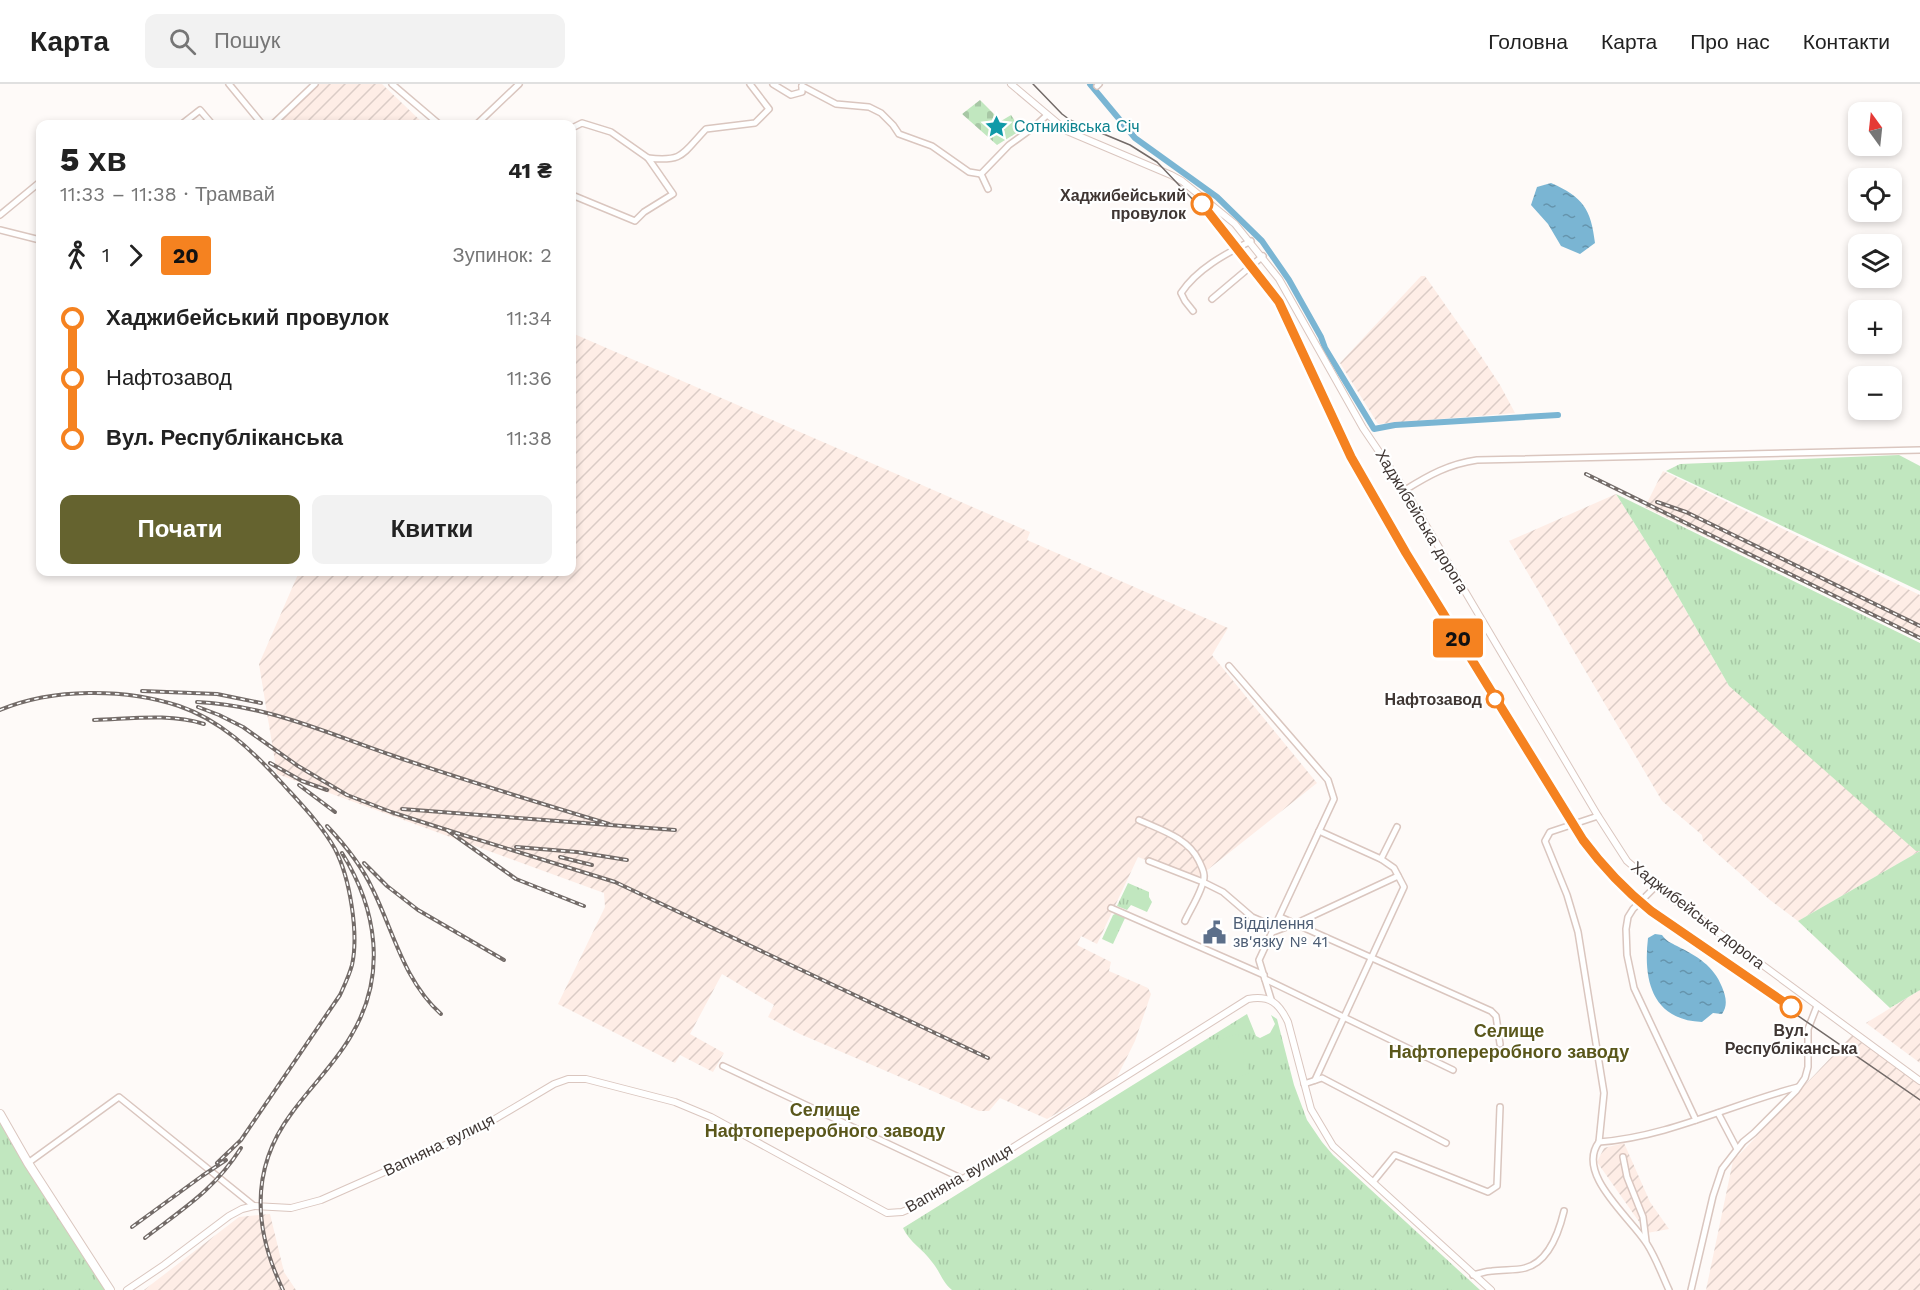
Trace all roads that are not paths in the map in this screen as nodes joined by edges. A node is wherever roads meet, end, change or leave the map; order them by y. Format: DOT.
graph roads {
  1 [pos="230,84"];
  2 [pos="315,84"];
  3 [pos="392,84"];
  4 [pos="519,84"];
  5 [pos="750,84"];
  6 [pos="773,84"];
  7 [pos="1011,84"];
  8 [pos="802,85"];
  9 [pos="1047,115"];
  10 [pos="187,120"];
  11 [pos="209,120"];
  12 [pos="259,120"];
  13 [pos="277,120"];
  14 [pos="435,120"];
  15 [pos="481,120"];
  16 [pos="576,126"];
  17 [pos="648,158"];
  18 [pos="981,174"];
  19 [pos="36,185"];
  20 [pos="988,189"];
  21 [pos="576,197"];
  22 [pos="0,215"];
  23 [pos="0,230"];
  24 [pos="36,239"];
  25 [pos="1251,241"];
  26 [pos="1263,256"];
  27 [pos="1212,299"];
  28 [pos="1193,311"];
  29 [pos="1920,450"];
  30 [pos="1405,490"];
  31 [pos="1229,666"];
  32 [pos="1598,816"];
  33 [pos="1139,820"];
  34 [pos="1397,827"];
  35 [pos="1319,831"];
  36 [pos="1381,859"];
  37 [pos="1149,861"];
  38 [pos="1398,876"];
  39 [pos="1203,882"];
  40 [pos="1656,886"];
  41 [pos="1111,908"];
  42 [pos="1280,917"];
  43 [pos="1185,921"];
  44 [pos="1297,923"];
  45 [pos="1274,930"];
  46 [pos="1371,957"];
  47 [pos="1264,977"];
  48 [pos="1271,999"];
  49 [pos="1817,1006"];
  50 [pos="1344,1017"];
  51 [pos="1500,1044"];
  52 [pos="723,1066"];
  53 [pos="1453,1070"];
  54 [pos="1315,1080"];
  55 [pos="1920,1081"];
  56 [pos="1305,1084"];
  57 [pos="1798,1087"];
  58 [pos="1500,1107"];
  59 [pos="1718,1113"];
  60 [pos="0,1114"];
  61 [pos="1696,1120"];
  62 [pos="1599,1142"];
  63 [pos="1446,1143"];
  64 [pos="1737,1149"];
  65 [pos="1623,1157"];
  66 [pos="28,1163"];
  67 [pos="963,1179"];
  68 [pos="1373,1182"];
  69 [pos="254,1206"];
  70 [pos="1564,1211"];
  71 [pos="1647,1244"];
  72 [pos="1473,1275"];
  73 [pos="111,1290"];
  74 [pos="127,1290"];
  75 [pos="1491,1290"];
  76 [pos="1669,1290"];
  77 [pos="1691,1290"];
  1 -- 12 [label="street"];
  2 -- 13 [label="street"];
  3 -- 14 [label="street"];
  4 -- 15 [label="street"];
  5 -- 17 [label="street"];
  6 -- 8 [label="street"];
  7 -- 9 [label="street, Хаджибейська дорога"];
  8 -- 18 [label="street"];
  9 -- 18 [label="street"];
  9 -- 25 [label="street, Хаджибейська дорога"];
  10 -- 11 [label="street"];
  16 -- 17 [label="street"];
  17 -- 21 [label="street"];
  18 -- 20 [label="street"];
  19 -- 22 [label="street"];
  23 -- 24 [label="street"];
  25 -- 26 [label="street, Хаджибейська дорога"];
  25 -- 28 [label="street"];
  26 -- 27 [label="street"];
  26 -- 30 [label="street, Хаджибейська дорога"];
  29 -- 30 [label="street"];
  30 -- 32 [label="street, Хаджибейська дорога"];
  31 -- 35 [label="street"];
  32 -- 40 [label="street, Хаджибейська дорога"];
  32 -- 62 [label="street"];
  33 -- 39 [label="street"];
  34 -- 36 [label="street"];
  35 -- 36 [label="street"];
  35 -- 42 [label="street"];
  36 -- 38 [label="street"];
  37 -- 39 [label="street"];
  38 -- 44 [label="street"];
  38 -- 46 [label="street"];
  39 -- 43 [label="street"];
  39 -- 45 [label="street"];
  40 -- 49 [label="street, Хаджибейська дорога"];
  40 -- 61 [label="street"];
  41 -- 47 [label="street"];
  42 -- 44 [label="street"];
  42 -- 45 [label="street"];
  44 -- 45 [label="street"];
  44 -- 46 [label="street"];
  45 -- 47 [label="street"];
  46 -- 50 [label="street"];
  46 -- 51 [label="street"];
  47 -- 48 [label="street"];
  47 -- 50 [label="street"];
  48 -- 56 [label="street"];
  48 -- 67 [label="street, Вапняна вулиця"];
  49 -- 55 [label="street, Хаджибейська дорога"];
  49 -- 57 [label="street"];
  50 -- 53 [label="street"];
  50 -- 54 [label="street"];
  52 -- 67 [label="street"];
  54 -- 56 [label="street"];
  54 -- 63 [label="street"];
  56 -- 68 [label="street"];
  57 -- 59 [label="street"];
  57 -- 64 [label="street"];
  58 -- 68 [label="street"];
  59 -- 61 [label="street"];
  59 -- 64 [label="street"];
  60 -- 66 [label="main road"];
  61 -- 62 [label="street"];
  62 -- 71 [label="street"];
  64 -- 77 [label="street"];
  65 -- 71 [label="street"];
  66 -- 69 [label="street"];
  66 -- 73 [label="main road"];
  67 -- 69 [label="street, Вапняна вулиця"];
  68 -- 72 [label="street"];
  69 -- 74 [label="street"];
  70 -- 72 [label="street"];
  71 -- 76 [label="street"];
  72 -- 75 [label="street"];
}
